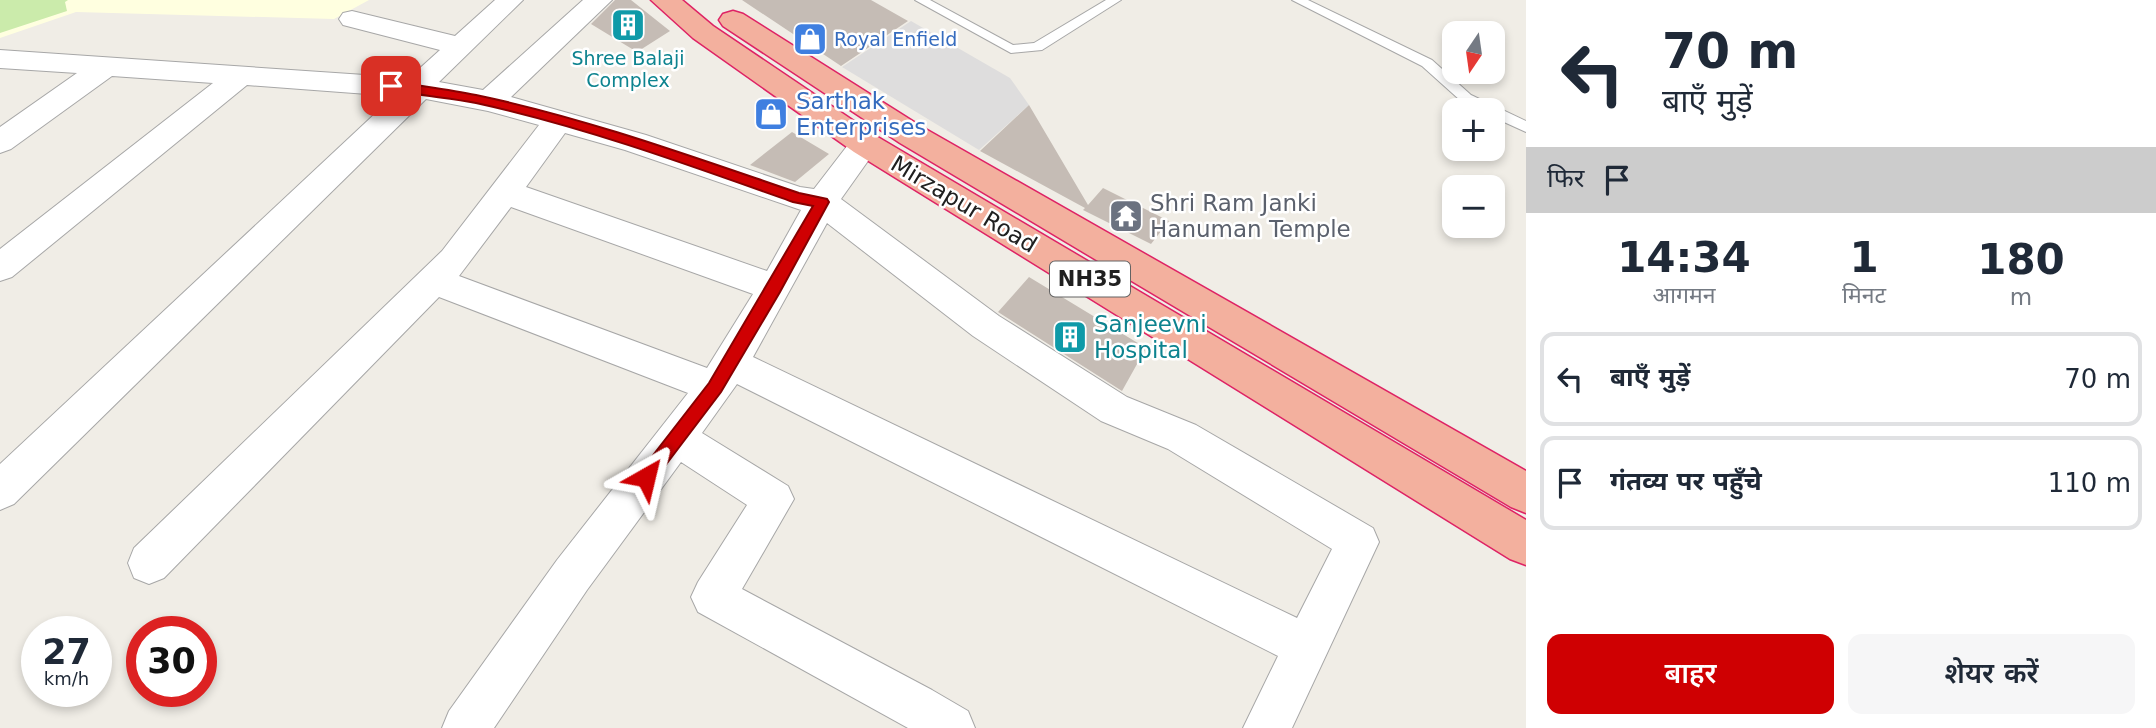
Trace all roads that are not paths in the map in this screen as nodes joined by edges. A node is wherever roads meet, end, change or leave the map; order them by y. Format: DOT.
graph roads {
  1 [pos="510,0"];
  2 [pos="599,0"];
  3 [pos="665,0"];
  4 [pos="705,0"];
  5 [pos="921,0"];
  6 [pos="1115,0"];
  7 [pos="1298,0"];
  8 [pos="352,19"];
  9 [pos="460,46"];
  10 [pos="0,59"];
  11 [pos="107,66"];
  12 [pos="243,74"];
  13 [pos="418,88"];
  14 [pos="1466,98"];
  15 [pos="489,102"];
  16 [pos="1505,117"];
  17 [pos="559,120"];
  18 [pos="1526,127"];
  19 [pos="0,142"];
  20 [pos="865,144"];
  21 [pos="504,192"];
  22 [pos="822,202"];
  23 [pos="0,268"];
  24 [pos="433,280"];
  25 [pos="775,288"];
  26 [pos="722,375"];
  27 [pos="676,438"];
  28 [pos="0,491"];
  29 [pos="1526,494"];
  30 [pos="1526,544"];
  31 [pos="149,563"];
  32 [pos="1308,647"];
  33 [pos="924,721"];
  34 [pos="466,728"];
  35 [pos="1267,728"];
  1 -- 9 [label="street"];
  2 -- 15 [label="street"];
  3 -- 20 [label="highway, Mirzapur Road / NH35"];
  4 -- 29 [label="highway, Mirzapur Road / NH35"];
  5 -- 6 [label="lane"];
  7 -- 14 [label="lane"];
  8 -- 9 [label="street"];
  9 -- 13 [label="street"];
  10 -- 11 [label="street"];
  11 -- 12 [label="street"];
  11 -- 19 [label="street"];
  12 -- 13 [label="street"];
  12 -- 23 [label="street"];
  13 -- 15 [label="street"];
  13 -- 28 [label="street"];
  15 -- 17 [label="street"];
  16 -- 18 [label="lane"];
  17 -- 21 [label="street"];
  17 -- 22 [label="street"];
  20 -- 22 [label="street"];
  20 -- 30 [label="highway, Mirzapur Road / NH35"];
  21 -- 24 [label="street"];
  21 -- 25 [label="street"];
  22 -- 25 [label="street"];
  22 -- 32 [label="street"];
  24 -- 26 [label="street"];
  24 -- 31 [label="street"];
  25 -- 26 [label="street"];
  26 -- 27 [label="street"];
  26 -- 32 [label="street"];
  27 -- 33 [label="street"];
  27 -- 34 [label="street"];
  32 -- 35 [label="street"];
}
